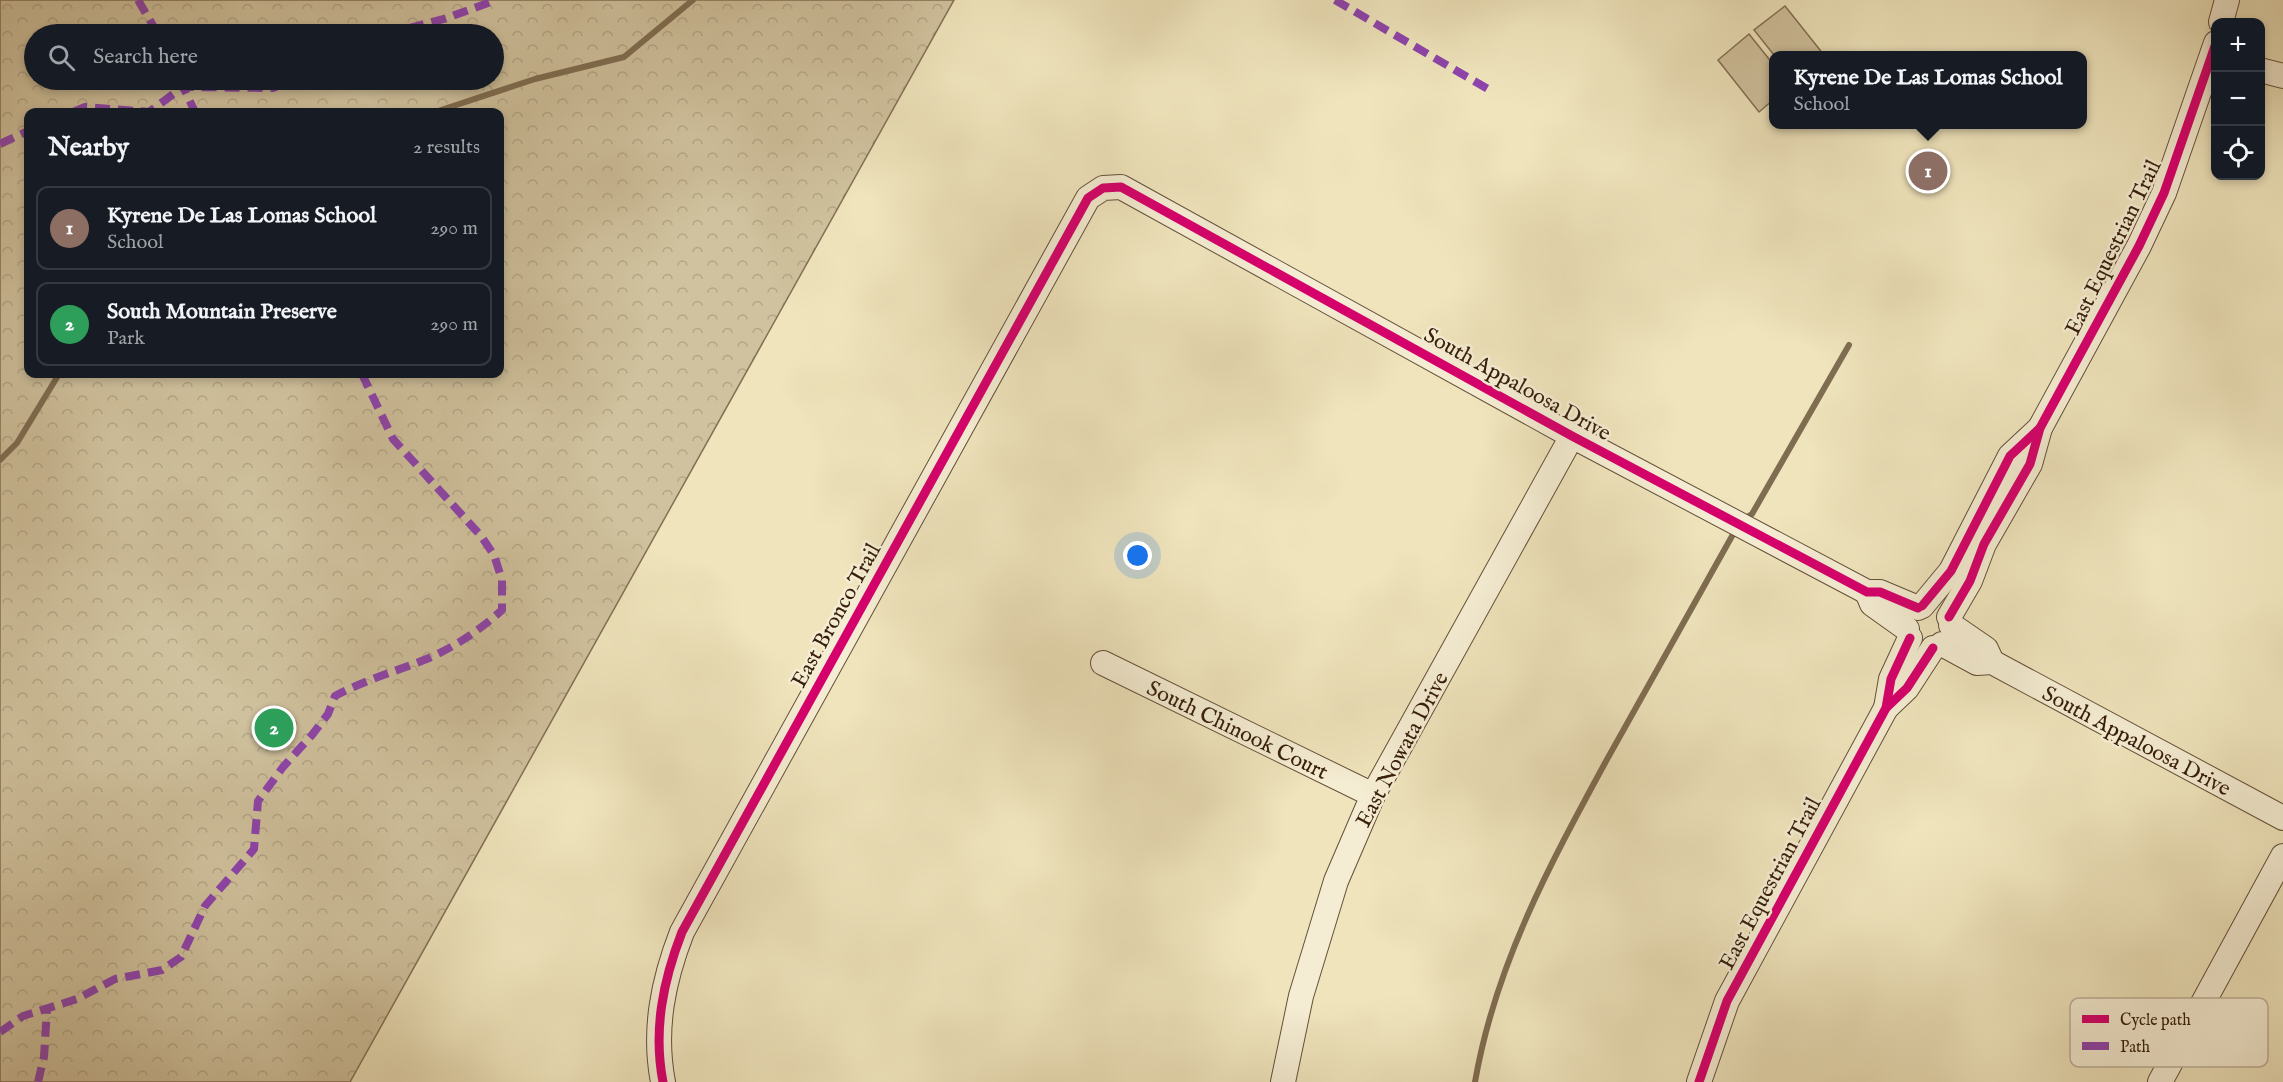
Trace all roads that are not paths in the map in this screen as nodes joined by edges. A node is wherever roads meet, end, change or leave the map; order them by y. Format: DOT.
graph roads {
  1 [pos="2227,0"];
  2 [pos="2222,18"];
  3 [pos="2211,61"];
  4 [pos="2265,71"];
  5 [pos="2283,76"];
  6 [pos="1103,188"];
  7 [pos="2040,428"];
  8 [pos="1572,436"];
  9 [pos="1914,620"];
  10 [pos="1944,634"];
  11 [pos="1103,663"];
  12 [pos="1886,708"];
  13 [pos="1373,795"];
  14 [pos="2283,818"];
  15 [pos="2283,856"];
  16 [pos="2206,998"];
  17 [pos="2168,1067"];
  18 [pos="663,1082"];
  19 [pos="1283,1082"];
  20 [pos="1699,1082"];
  21 [pos="2160,1082"];
  1 -- 2 [label="street"];
  3 -- 7 [label="street, East Equestrian Trail"];
  4 -- 5 [label="street"];
  6 -- 8 [label="street, South Appaloosa Drive"];
  6 -- 18 [label="street, East Bronco Trail"];
  7 -- 9 [label="street, East Equestrian Trail"];
  7 -- 10 [label="street, East Equestrian Trail"];
  8 -- 9 [label="street, South Appaloosa Drive"];
  8 -- 13 [label="street, East Nowata Drive"];
  9 -- 10 [label="street"];
  9 -- 10 [label="street"];
  9 -- 12 [label="street, East Equestrian Trail"];
  10 -- 12 [label="street, East Equestrian Trail"];
  10 -- 14 [label="street, South Appaloosa Drive"];
  11 -- 13 [label="street, South Chinook Court"];
  12 -- 20 [label="street, East Equestrian Trail"];
  13 -- 19 [label="street, East Nowata Drive"];
  15 -- 16 [label="street"];
  17 -- 21 [label="street"];
}
